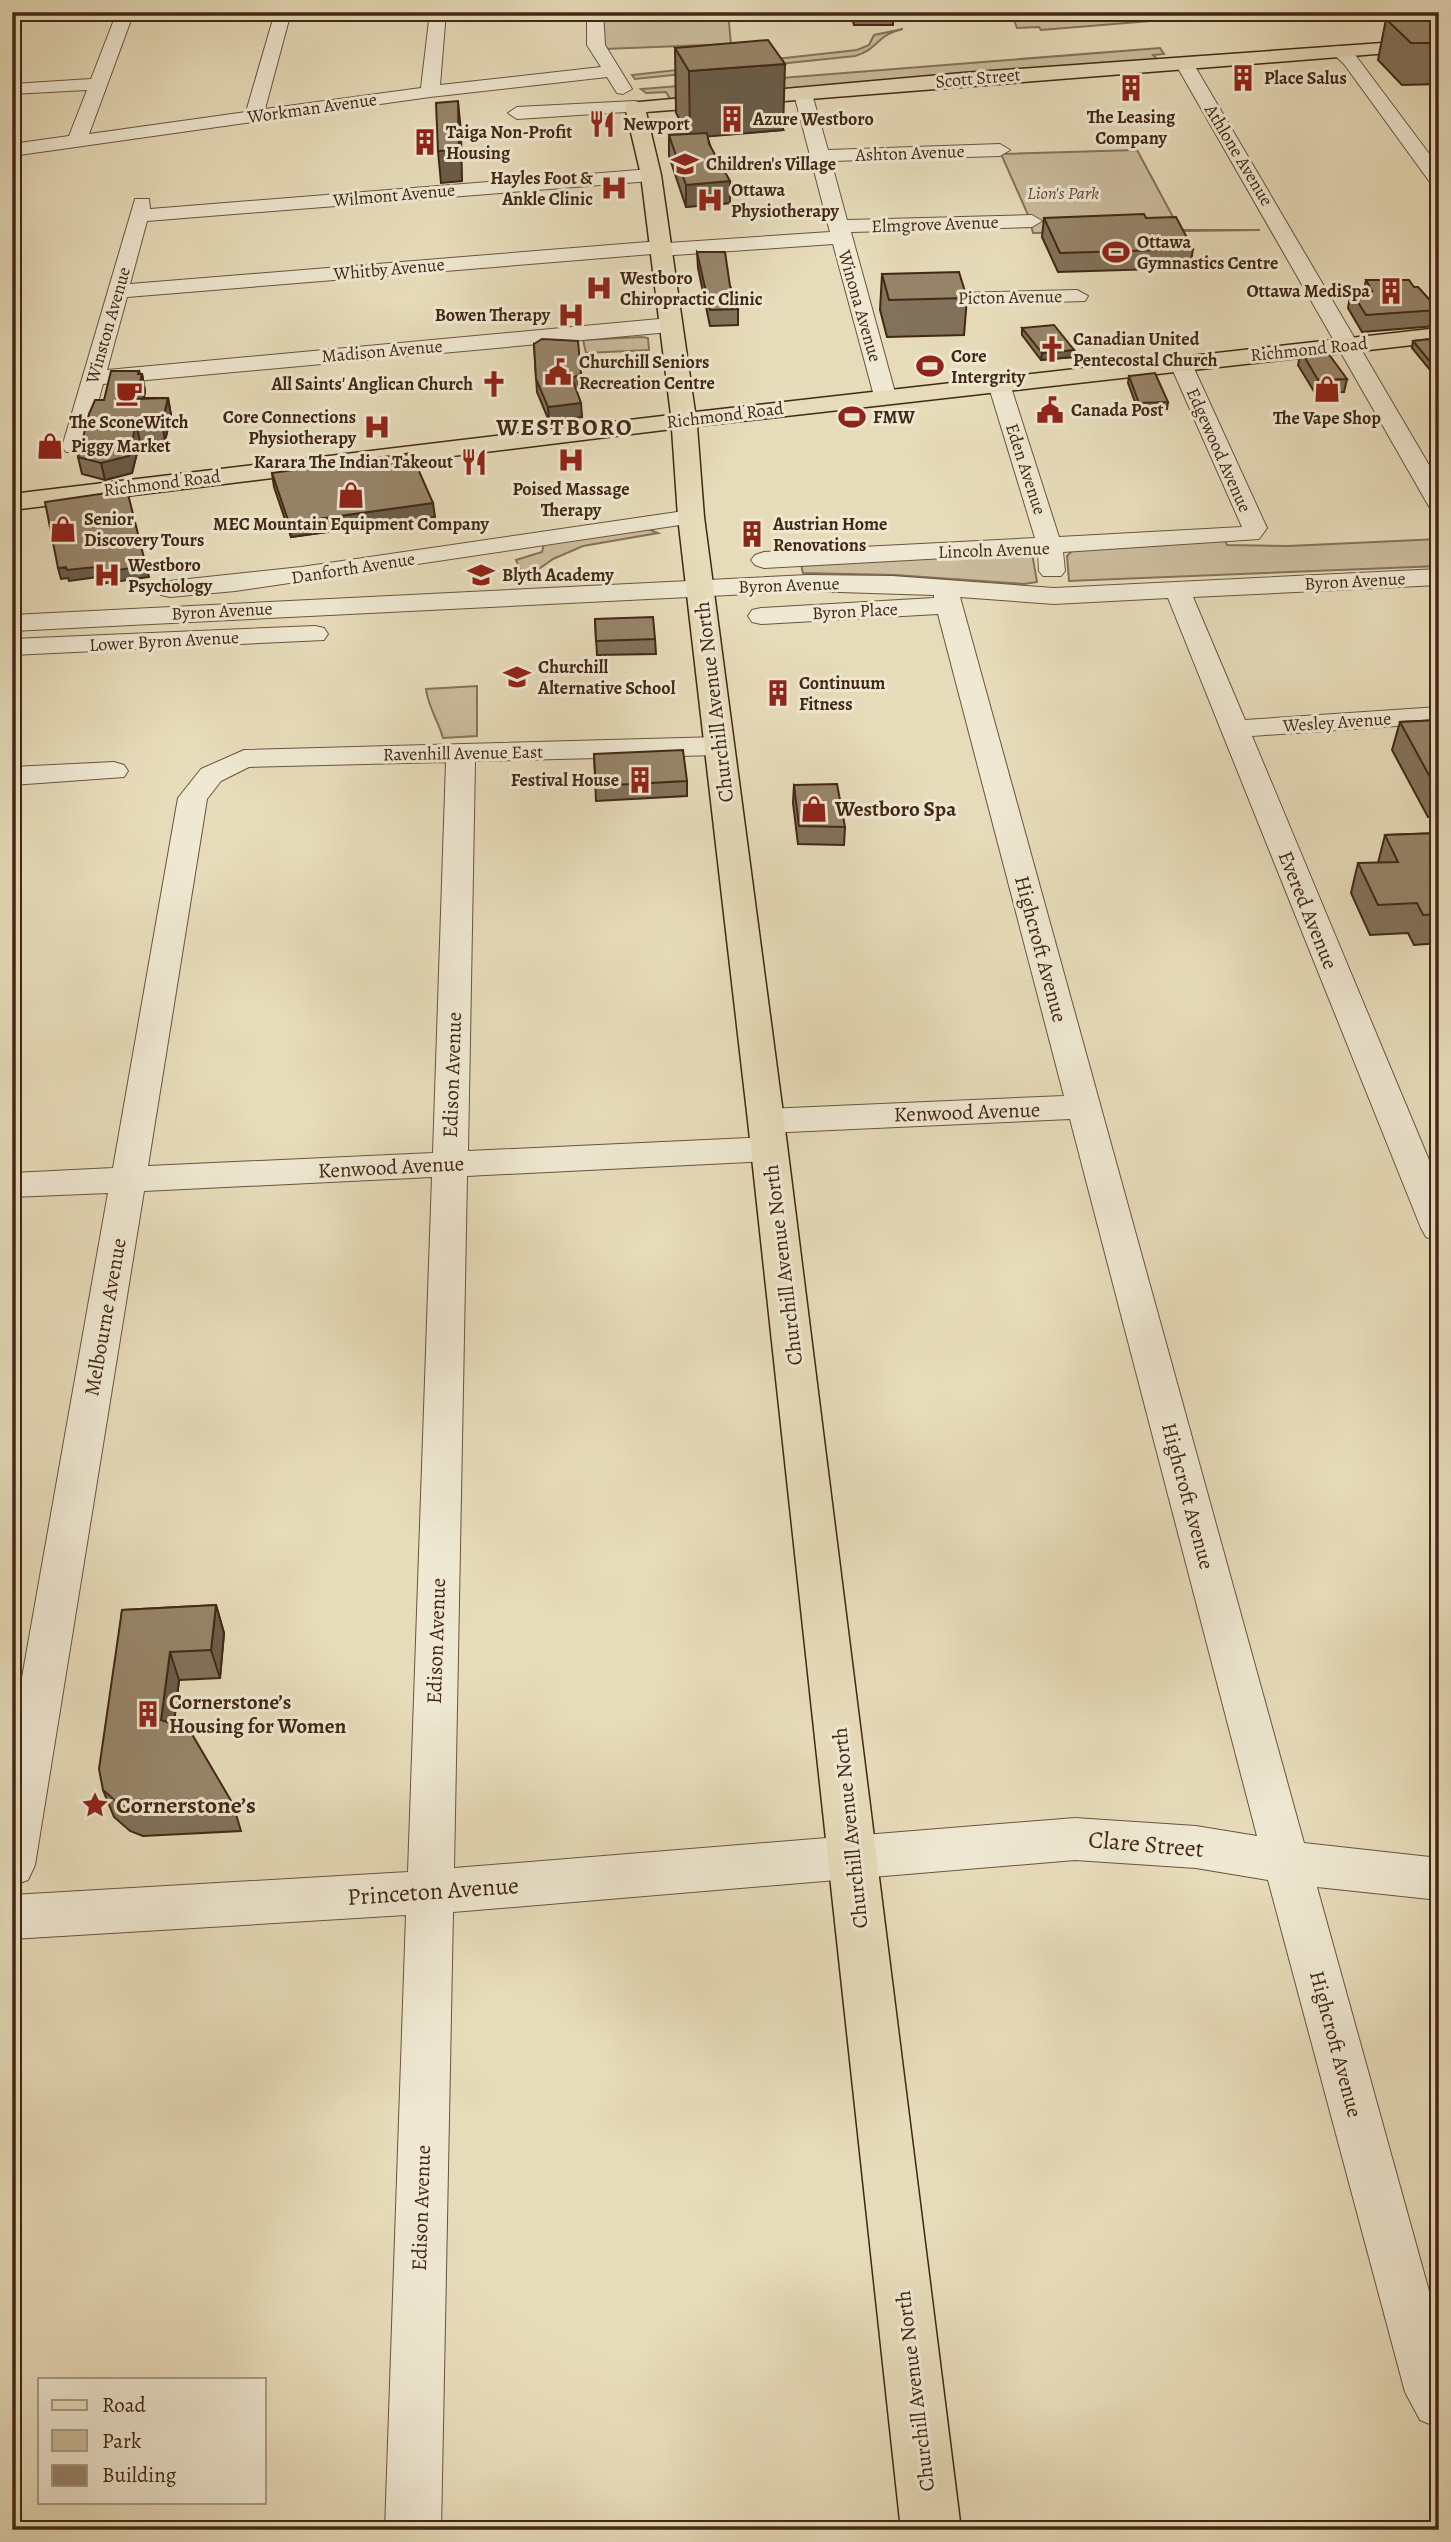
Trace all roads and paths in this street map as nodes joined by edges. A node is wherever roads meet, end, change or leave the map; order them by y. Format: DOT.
graph roads {
  1 [pos="126,12"];
  2 [pos="283,12"];
  3 [pos="438,12"];
  4 [pos="595,12"];
  5 [pos="1439,44"];
  6 [pos="1339,51"];
  7 [pos="1184,63"];
  8 [pos="99,84"];
  9 [pos="622,88"];
  10 [pos="12,89"];
  11 [pos="430,92"];
  12 [pos="803,94"];
  13 [pos="517,113"];
  14 [pos="254,116"];
  15 [pos="76,142"];
  16 [pos="12,150"];
  17 [pos="1000,150"];
  18 [pos="820,156"];
  19 [pos="651,175"];
  20 [pos="1439,181"];
  21 [pos="140,210"];
  22 [pos="1032,221"];
  23 [pos="839,232"];
  24 [pos="660,248"];
  25 [pos="118,291"];
  26 [pos="1077,296"];
  27 [pos="860,302"];
  28 [pos="670,325"];
  29 [pos="1439,335"];
  30 [pos="1348,344"];
  31 [pos="1181,364"];
  32 [pos="93,378"];
  33 [pos="999,384"];
  34 [pos="885,396"];
  35 [pos="684,421"];
  36 [pos="74,447"];
  37 [pos="12,502"];
  38 [pos="1439,503"];
  39 [pos="691,517"];
  40 [pos="1250,534"];
  41 [pos="1050,547"];
  42 [pos="737,562"];
  43 [pos="1439,577"];
  44 [pos="701,588"];
  45 [pos="148,591"];
  46 [pos="1178,591"];
  47 [pos="107,594"];
  48 [pos="1054,596"];
  49 [pos="12,601"];
  50 [pos="949,605"];
  51 [pos="761,616"];
  52 [pos="12,623"];
  53 [pos="315,634"];
  54 [pos="12,648"];
  55 [pos="1439,715"];
  56 [pos="1235,729"];
  57 [pos="719,746"];
  58 [pos="461,753"];
  59 [pos="114,771"];
  60 [pos="211,775"];
  61 [pos="12,776"];
  62 [pos="1084,1107"];
  63 [pos="768,1135"];
  64 [pos="449,1164"];
  65 [pos="128,1181"];
  66 [pos="12,1185"];
  67 [pos="1439,1228"];
  68 [pos="853,1858"];
  69 [pos="1286,1862"];
  70 [pos="12,1865"];
  71 [pos="1439,1879"];
  72 [pos="430,1892"];
  73 [pos="12,1917"];
  74 [pos="1439,2400"];
  75 [pos="413,2530"];
  76 [pos="931,2530"];
  1 -- 8 [label="street"];
  2 -- 14 [label="street"];
  3 -- 11 [label="street"];
  4 -- 9 [label="street, Churchill Avenue North"];
  5 -- 6 [label="main road, Scott Street"];
  6 -- 7 [label="main road, Scott Street"];
  6 -- 20 [label="street"];
  7 -- 12 [label="main road, Scott Street"];
  7 -- 30 [label="street, Athlone Avenue"];
  8 -- 10 [label="street"];
  8 -- 15 [label="street"];
  9 -- 11 [label="street, Workman Avenue"];
  9 -- 12 [label="main road, Scott Street"];
  9 -- 13 [label="street, Scott Street"];
  9 -- 19 [label="main road, Churchill Avenue North"];
  11 -- 14 [label="street, Workman Avenue"];
  12 -- 18 [label="street, Winona Avenue"];
  14 -- 15 [label="street, Workman Avenue"];
  15 -- 16 [label="street, Workman Avenue"];
  17 -- 18 [label="street, Ashton Avenue"];
  18 -- 23 [label="street, Winona Avenue"];
  19 -- 21 [label="street, Wilmont Avenue"];
  19 -- 24 [label="main road, Churchill Avenue North"];
  21 -- 25 [label="street, Winston Avenue"];
  22 -- 23 [label="street, Elmgrove Avenue"];
  23 -- 24 [label="street, Whitby Avenue"];
  23 -- 27 [label="street, Winona Avenue"];
  24 -- 25 [label="street, Whitby Avenue"];
  24 -- 28 [label="main road, Churchill Avenue North"];
  25 -- 32 [label="street, Winston Avenue"];
  26 -- 27 [label="street, Picton Avenue"];
  27 -- 34 [label="street, Winona Avenue"];
  28 -- 32 [label="street, Madison Avenue"];
  28 -- 35 [label="main road, Churchill Avenue North"];
  29 -- 30 [label="main road, Richmond Road"];
  30 -- 31 [label="main road, Richmond Road"];
  30 -- 38 [label="street, Athlone Avenue"];
  31 -- 33 [label="main road, Richmond Road"];
  31 -- 40 [label="street, Edgewood Avenue"];
  32 -- 36 [label="street, Winston Avenue"];
  33 -- 34 [label="main road, Richmond Road"];
  33 -- 41 [label="street, Eden Avenue"];
  34 -- 35 [label="main road, Richmond Road"];
  35 -- 37 [label="main road, Richmond Road"];
  35 -- 39 [label="main road, Churchill Avenue North"];
  39 -- 44 [label="main road, Churchill Avenue North"];
  39 -- 45 [label="street, Danforth Avenue"];
  40 -- 41 [label="street, Lincoln Avenue"];
  41 -- 42 [label="street, Lincoln Avenue"];
  41 -- 48 [label="street, Eden Avenue"];
  43 -- 46 [label="street, Byron Avenue"];
  44 -- 50 [label="street, Byron Avenue"];
  44 -- 52 [label="street, Byron Avenue"];
  44 -- 57 [label="main road, Churchill Avenue North"];
  46 -- 48 [label="street, Byron Avenue"];
  46 -- 56 [label="street, Evered Avenue"];
  47 -- 49 [label="street"];
  48 -- 50 [label="street, Byron Avenue"];
  50 -- 51 [label="street, Byron Place"];
  50 -- 62 [label="street, Highcroft Avenue"];
  53 -- 54 [label="street, Lower Byron Avenue"];
  55 -- 56 [label="street, Wesley Avenue"];
  56 -- 67 [label="street, Evered Avenue"];
  57 -- 58 [label="street, Ravenhill Avenue East"];
  57 -- 63 [label="main road, Churchill Avenue North"];
  58 -- 60 [label="street, Ravenhill Avenue East"];
  58 -- 64 [label="street, Edison Avenue"];
  59 -- 61 [label="street"];
  60 -- 65 [label="street, Melbourne Avenue"];
  62 -- 63 [label="street, Kenwood Avenue"];
  62 -- 69 [label="street, Highcroft Avenue"];
  63 -- 64 [label="street, Kenwood Avenue"];
  63 -- 68 [label="main road, Churchill Avenue North"];
  64 -- 65 [label="street, Kenwood Avenue"];
  64 -- 72 [label="street, Edison Avenue"];
  65 -- 66 [label="street, Kenwood Avenue"];
  65 -- 70 [label="street, Melbourne Avenue"];
  68 -- 69 [label="street, Clare Street"];
  68 -- 72 [label="street, Princeton Avenue"];
  68 -- 76 [label="main road, Churchill Avenue North"];
  69 -- 71 [label="street, Clare Street"];
  69 -- 74 [label="street, Highcroft Avenue"];
  72 -- 73 [label="street, Princeton Avenue"];
  72 -- 75 [label="street, Edison Avenue"];
}
